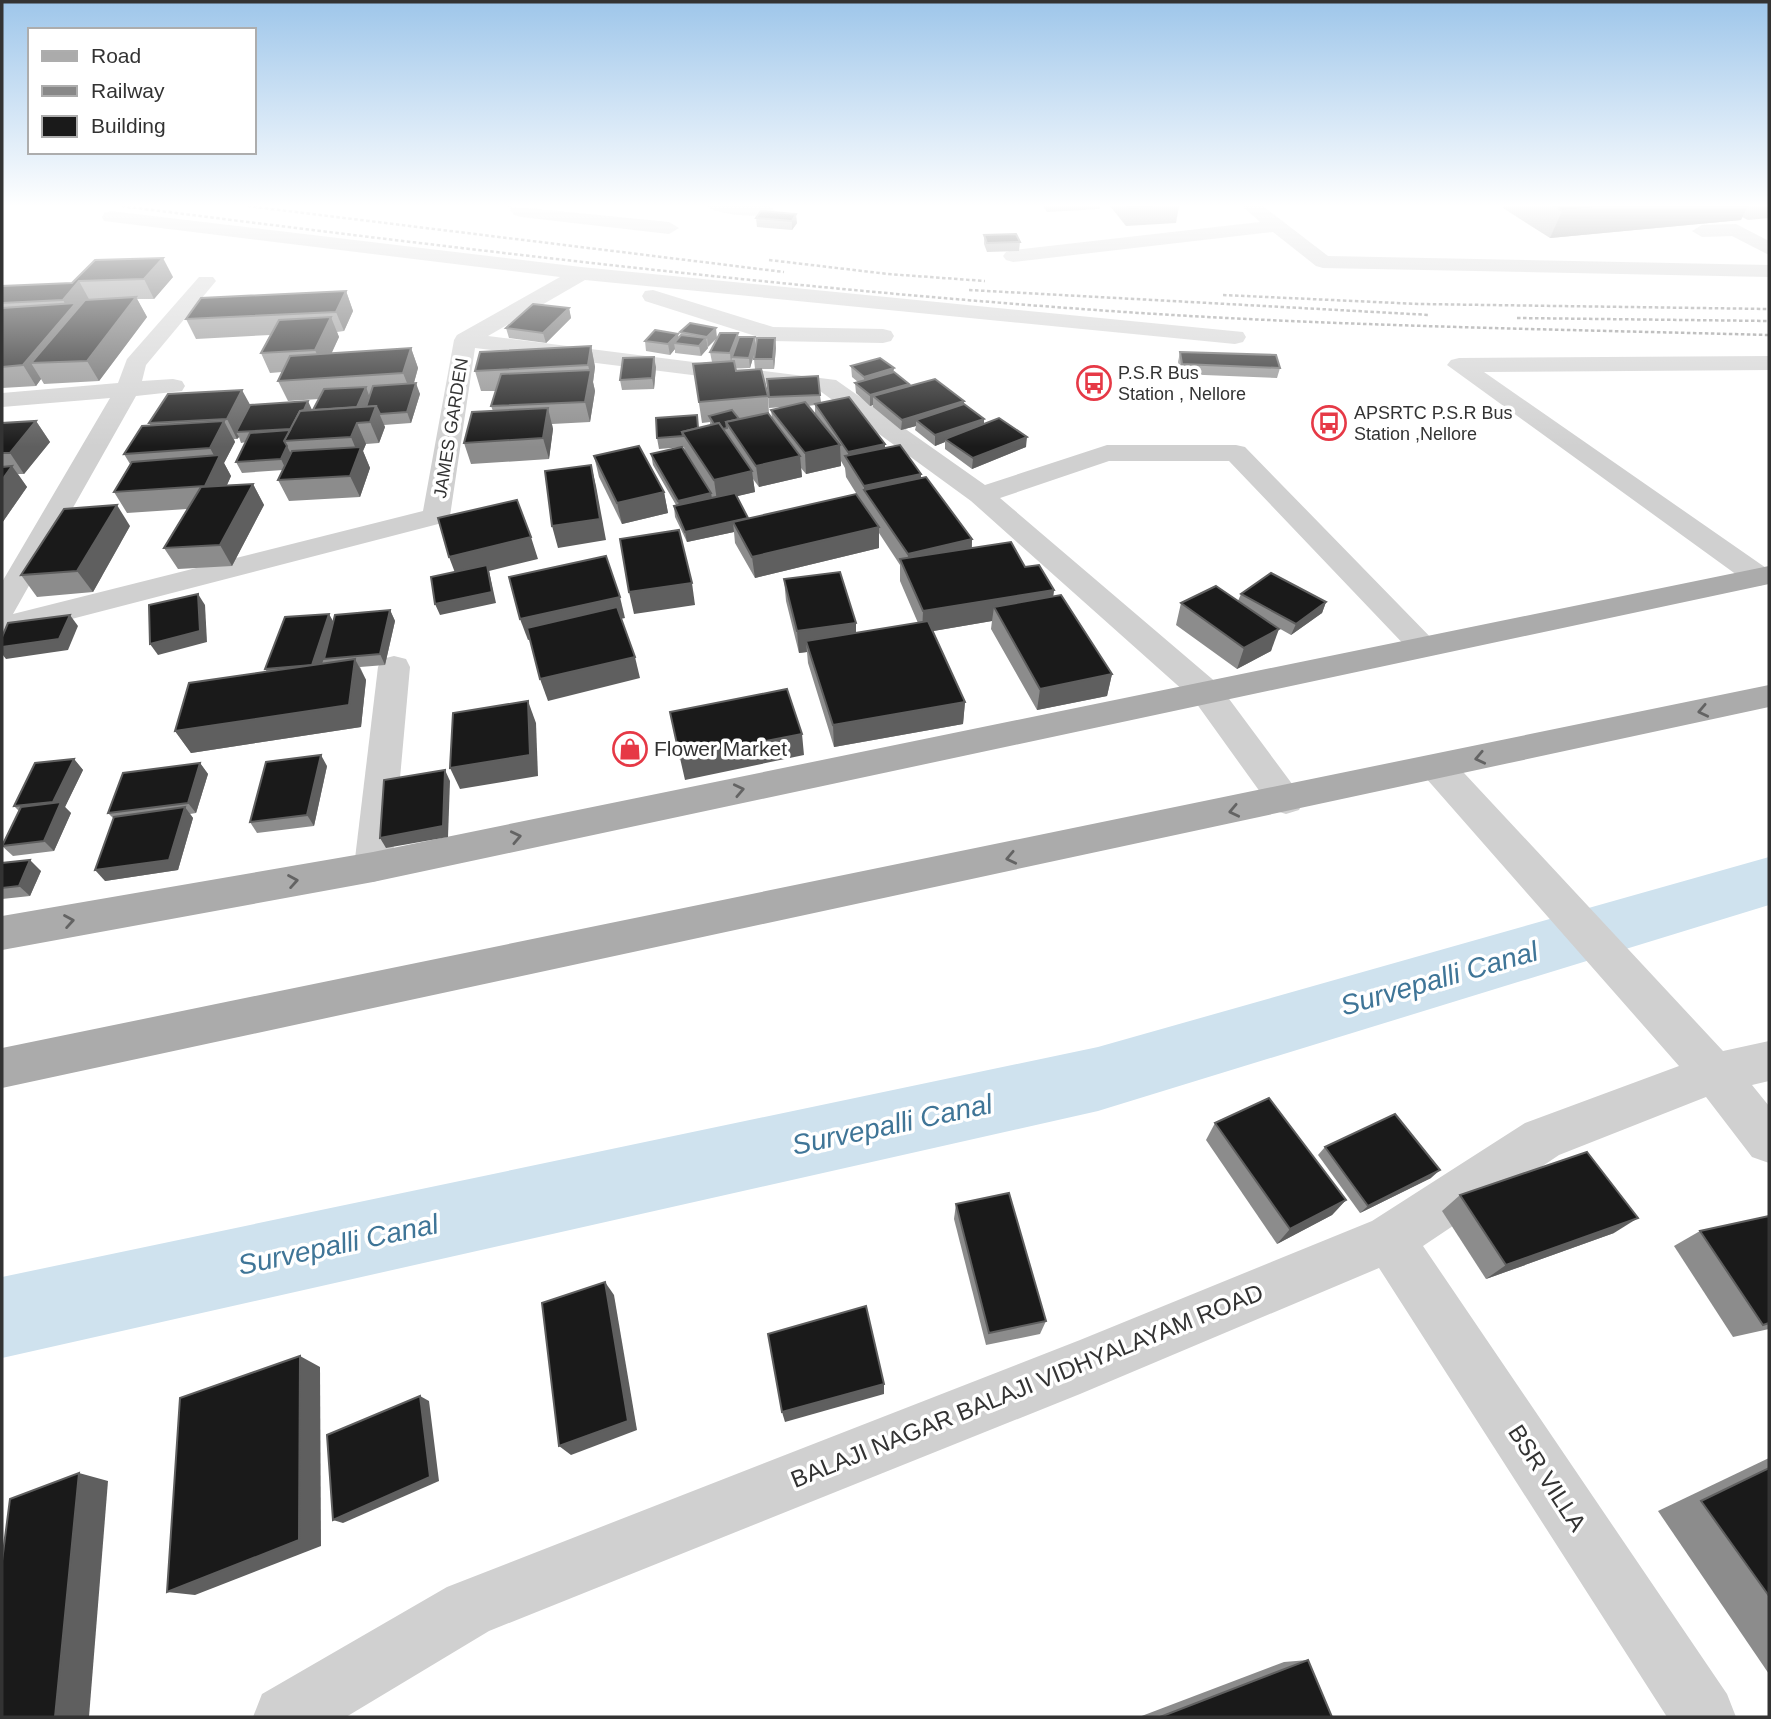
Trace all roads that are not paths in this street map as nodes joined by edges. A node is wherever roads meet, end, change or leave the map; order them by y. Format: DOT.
graph roads {
  1 [pos="202,286"];
  2 [pos="558,286"];
  3 [pos="622,286"];
  4 [pos="716,286"];
  5 [pos="883,336"];
  6 [pos="1235,337"];
  7 [pos="465,340"];
  8 [pos="1769,363"];
  9 [pos="173,386"];
  10 [pos="128,389"];
  11 [pos="2,400"];
  12 [pos="981,495"];
  13 [pos="1764,576"];
  14 [pos="2,608"];
  15 [pos="2,627"];
  16 [pos="1423,646"];
  17 [pos="394,667"];
  18 [pos="1206,692"];
  19 [pos="1769,696"];
  20 [pos="1438,768"];
  21 [pos="1286,800"];
  22 [pos="373,867"];
  23 [pos="2,933"];
  24 [pos="1769,1061"];
  25 [pos="2,1068"];
  26 [pos="1714,1073"];
  27 [pos="1769,1141"];
  28 [pos="1389,1239"];
  29 [pos="285,1717"];
  30 [pos="1704,1717"];
  1 -- 10 [label="street"];
  2 -- 7 [label="street"];
  3 -- 5 [label="street"];
  4 -- 6 [label="street"];
  7 -- 12 [label="street, JAMES GARDEN"];
  7 -- 15 [label="street, JAMES GARDEN"];
  8 -- 13 [label="street"];
  9 -- 10 [label="street"];
  10 -- 11 [label="street"];
  10 -- 14 [label="street"];
  12 -- 16 [label="street"];
  12 -- 18 [label="street"];
  13 -- 16 [label="main road"];
  16 -- 18 [label="main road"];
  17 -- 22 [label="street"];
  18 -- 21 [label="street"];
  22 -- 18 [label="main road, one-way"];
  19 -- 20 [label="main road, one-way"];
  20 -- 21 [label="main road"];
  20 -- 26 [label="street"];
  21 -- 25 [label="main road, one-way"];
  23 -- 22 [label="main road, one-way"];
  24 -- 26 [label="street, BALAJI NAGAR BALAJI VIDHYALAYAM ROAD"];
  26 -- 27 [label="street"];
  26 -- 28 [label="street, BALAJI NAGAR BALAJI VIDHYALAYAM ROAD"];
  28 -- 29 [label="street, BALAJI NAGAR BALAJI VIDHYALAYAM ROAD"];
  28 -- 30 [label="street, BSR VILLA"];
}
